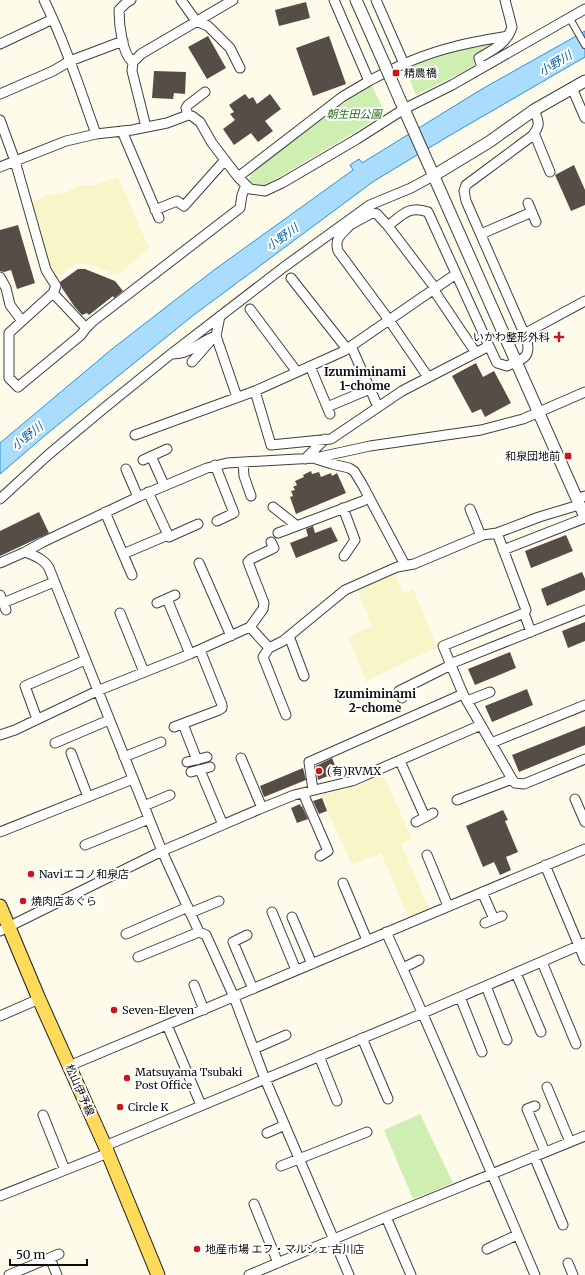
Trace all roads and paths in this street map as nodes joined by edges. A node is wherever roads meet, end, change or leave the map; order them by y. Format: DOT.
graph roads {
  1 [pos="44,0"];
  2 [pos="131,0"];
  3 [pos="181,0"];
  4 [pos="233,0"];
  5 [pos="334,0"];
  6 [pos="356,0"];
  7 [pos="376,0"];
  8 [pos="505,0"];
  9 [pos="585,9"];
  10 [pos="53,18"];
  11 [pos="571,20"];
  12 [pos="196,21"];
  13 [pos="508,36"];
  14 [pos="123,41"];
  15 [pos="0,44"];
  16 [pos="585,45"];
  17 [pos="70,61"];
  18 [pos="133,62"];
  19 [pos="404,64"];
  20 [pos="240,68"];
  21 [pos="482,68"];
  22 [pos="370,81"];
  23 [pos="585,81"];
  24 [pos="572,88"];
  25 [pos="205,92"];
  26 [pos="0,94"];
  27 [pos="404,108"];
  28 [pos="534,110"];
  29 [pos="188,115"];
  30 [pos="585,118"];
  31 [pos="0,120"];
  32 [pos="146,127"];
  33 [pos="122,131"];
  34 [pos="96,134"];
  35 [pos="534,134"];
  36 [pos="225,160"];
  37 [pos="15,161"];
  38 [pos="0,167"];
  39 [pos="431,170"];
  40 [pos="550,172"];
  41 [pos="238,177"];
  42 [pos="246,185"];
  43 [pos="528,203"];
  44 [pos="532,212"];
  45 [pos="536,222"];
  46 [pos="349,223"];
  47 [pos="388,226"];
  48 [pos="481,234"];
  49 [pos="456,274"];
  50 [pos="0,277"];
  51 [pos="291,278"];
  52 [pos="434,289"];
  53 [pos="53,292"];
  54 [pos="585,300"];
  55 [pos="250,309"];
  56 [pos="220,316"];
  57 [pos="389,320"];
  58 [pos="22,321"];
  59 [pos="86,328"];
  60 [pos="524,334"];
  61 [pos="216,336"];
  62 [pos="488,346"];
  63 [pos="349,348"];
  64 [pos="476,353"];
  65 [pos="171,354"];
  66 [pos="192,362"];
  67 [pos="516,362"];
  68 [pos="310,366"];
  69 [pos="297,372"];
  70 [pos="428,377"];
  71 [pos="370,389"];
  72 [pos="255,391"];
  73 [pos="585,392"];
  74 [pos="237,397"];
  75 [pos="378,408"];
  76 [pos="538,412"];
  77 [pos="135,435"];
  78 [pos="325,439"];
  79 [pos="167,449"];
  80 [pos="152,456"];
  81 [pos="315,458"];
  82 [pos="304,459"];
  83 [pos="143,460"];
  84 [pos="243,463"];
  85 [pos="215,465"];
  86 [pos="126,469"];
  87 [pos="164,485"];
  88 [pos="148,492"];
  89 [pos="251,496"];
  90 [pos="369,496"];
  91 [pos="138,497"];
  92 [pos="0,499"];
  93 [pos="580,500"];
  94 [pos="273,507"];
  95 [pos="343,508"];
  96 [pos="470,509"];
  97 [pos="105,512"];
  98 [pos="585,518"];
  99 [pos="217,521"];
  100 [pos="198,524"];
  101 [pos="296,526"];
  102 [pos="278,533"];
  103 [pos="497,533"];
  104 [pos="168,535"];
  105 [pos="481,536"];
  106 [pos="271,542"];
  107 [pos="503,550"];
  108 [pos="25,552"];
  109 [pos="123,554"];
  110 [pos="344,556"];
  111 [pos="0,563"];
  112 [pos="199,563"];
  113 [pos="405,565"];
  114 [pos="132,575"];
  115 [pos="54,582"];
  116 [pos="3,602"];
  117 [pos="157,603"];
  118 [pos="585,610"];
  119 [pos="120,613"];
  120 [pos="524,613"];
  121 [pos="250,627"];
  122 [pos="532,632"];
  123 [pos="231,636"];
  124 [pos="289,636"];
  125 [pos="269,648"];
  126 [pos="200,650"];
  127 [pos="190,654"];
  128 [pos="85,660"];
  129 [pos="451,664"];
  130 [pos="144,672"];
  131 [pos="304,676"];
  132 [pos="98,691"];
  133 [pos="490,692"];
  134 [pos="465,697"];
  135 [pos="402,698"];
  136 [pos="585,705"];
  137 [pos="286,715"];
  138 [pos="37,719"];
  139 [pos="109,720"];
  140 [pos="183,724"];
  141 [pos="481,725"];
  142 [pos="174,727"];
  143 [pos="0,735"];
  144 [pos="161,742"];
  145 [pos="491,742"];
  146 [pos="55,743"];
  147 [pos="70,753"];
  148 [pos="124,757"];
  149 [pos="241,758"];
  150 [pos="585,759"];
  151 [pos="400,761"];
  152 [pos="187,762"];
  153 [pos="210,767"];
  154 [pos="133,779"];
  155 [pos="512,779"];
  156 [pos="313,790"];
  157 [pos="303,793"];
  158 [pos="170,795"];
  159 [pos="88,797"];
  160 [pos="575,799"];
  161 [pos="457,800"];
  162 [pos="144,806"];
  163 [pos="262,808"];
  164 [pos="149,819"];
  165 [pos="416,822"];
  166 [pos="585,822"];
  167 [pos="223,825"];
  168 [pos="0,832"];
  169 [pos="86,845"];
  170 [pos="585,849"];
  171 [pos="162,851"];
  172 [pos="427,855"];
  173 [pos="320,856"];
  174 [pos="546,865"];
  175 [pos="482,892"];
  176 [pos="337,896"];
  177 [pos="219,901"];
  178 [pos="210,905"];
  179 [pos="0,906"];
  180 [pos="448,906"];
  181 [pos="189,910"];
  182 [pos="272,912"];
  183 [pos="214,914"];
  184 [pos="292,916"];
  185 [pos="493,919"];
  186 [pos="4,929"];
  187 [pos="199,932"];
  188 [pos="386,932"];
  189 [pos="126,934"];
  190 [pos="247,935"];
  191 [pos="367,940"];
  192 [pos="582,945"];
  193 [pos="138,957"];
  194 [pos="419,960"];
  195 [pos="585,960"];
  196 [pos="542,962"];
  197 [pos="312,964"];
  198 [pos="403,968"];
  199 [pos="296,970"];
  200 [pos="516,973"];
  201 [pos="194,985"];
  202 [pos="486,986"];
  203 [pos="253,989"];
  204 [pos="234,997"];
  205 [pos="460,997"];
  206 [pos="40,999"];
  207 [pos="204,1010"];
  208 [pos="423,1013"];
  209 [pos="0,1016"];
  210 [pos="167,1025"];
  211 [pos="541,1032"];
  212 [pos="286,1035"];
  213 [pos="362,1038"];
  214 [pos="507,1040"];
  215 [pos="576,1044"];
  216 [pos="254,1049"];
  217 [pos="482,1052"];
  218 [pos="319,1056"];
  219 [pos="69,1066"];
  220 [pos="265,1079"];
  221 [pos="547,1087"];
  222 [pos="388,1099"];
  223 [pos="337,1100"];
  224 [pos="201,1105"];
  225 [pos="535,1106"];
  226 [pos="43,1115"];
  227 [pos="285,1125"];
  228 [pos="267,1132"];
  229 [pos="367,1132"];
  230 [pos="585,1136"];
  231 [pos="570,1142"];
  232 [pos="106,1150"];
  233 [pos="545,1152"];
  234 [pos="534,1156"];
  235 [pos="299,1159"];
  236 [pos="281,1166"];
  237 [pos="65,1170"];
  238 [pos="491,1174"];
  239 [pos="0,1196"];
  240 [pos="254,1204"];
  241 [pos="386,1217"];
  242 [pos="564,1225"];
  243 [pos="517,1235"];
  244 [pos="333,1240"];
  245 [pos="487,1248"];
  246 [pos="59,1254"];
  247 [pos="50,1258"];
  248 [pos="278,1263"];
  249 [pos="568,1263"];
  250 [pos="9,1275"];
  251 [pos="57,1275"];
  252 [pos="158,1275"];
  253 [pos="248,1275"];
  254 [pos="349,1275"];
  255 [pos="411,1275"];
  256 [pos="535,1275"];
  257 [pos="573,1275"];
  1 -- 10 [label="street"];
  2 -- 14 [label="street"];
  3 -- 12 [label="street"];
  4 -- 12 [label="street"];
  5 -- 22 [label="street"];
  6 -- 27 [label="street, bridge"];
  7 -- 19 [label="street"];
  8 -- 13 [label="street"];
  9 -- 11 [label="street"];
  10 -- 15 [label="street"];
  10 -- 17 [label="street"];
  11 -- 16 [label="street"];
  11 -- 21 [label="street"];
  12 -- 18 [label="street"];
  12 -- 20 [label="street"];
  13 -- 19 [label="street"];
  13 -- 21 [label="street"];
  14 -- 17 [label="street"];
  14 -- 18 [label="street"];
  17 -- 26 [label="street"];
  17 -- 34 [label="street"];
  18 -- 32 [label="street"];
  19 -- 22 [label="street"];
  21 -- 27 [label="street"];
  22 -- 41 [label="street"];
  23 -- 24 [label="street"];
  24 -- 28 [label="street"];
  24 -- 30 [label="street"];
  25 -- 29 [label="street"];
  27 -- 39 [label="street"];
  27 -- 42 [label="street"];
  28 -- 35 [label="street"];
  28 -- 39 [label="street"];
  29 -- 32 [label="street"];
  29 -- 36 [label="street"];
  31 -- 37 [label="street"];
  32 -- 33 [label="street"];
  33 -- 34 [label="street"];
  33 -- 36 [label="street"];
  34 -- 37 [label="street"];
  35 -- 40 [label="street"];
  35 -- 48 [label="street"];
  36 -- 41 [label="street"];
  37 -- 38 [label="street"];
  37 -- 53 [label="street"];
  39 -- 46 [label="street"];
  39 -- 67 [label="street"];
  41 -- 42 [label="street"];
  42 -- 59 [label="street"];
  43 -- 44 [label="street"];
  44 -- 45 [label="street"];
  44 -- 48 [label="street"];
  46 -- 47 [label="street"];
  46 -- 56 [label="street"];
  46 -- 57 [label="street"];
  47 -- 49 [label="street"];
  47 -- 52 [label="street"];
  48 -- 60 [label="street"];
  49 -- 52 [label="street"];
  49 -- 62 [label="street"];
  50 -- 58 [label="street"];
  51 -- 63 [label="street"];
  52 -- 57 [label="street"];
  52 -- 64 [label="street"];
  53 -- 58 [label="street"];
  53 -- 59 [label="street"];
  54 -- 60 [label="street"];
  55 -- 69 [label="street"];
  56 -- 61 [label="street"];
  56 -- 65 [label="street"];
  57 -- 63 [label="street"];
  57 -- 70 [label="street"];
  58 -- 59 [label="street"];
  60 -- 67 [label="street"];
  61 -- 65 [label="street"];
  61 -- 66 [label="street"];
  61 -- 74 [label="street"];
  62 -- 64 [label="street"];
  62 -- 67 [label="street"];
  63 -- 68 [label="street"];
  63 -- 71 [label="street"];
  64 -- 70 [label="street"];
  65 -- 92 [label="street"];
  67 -- 76 [label="street"];
  68 -- 69 [label="street"];
  68 -- 71 [label="street"];
  69 -- 72 [label="street"];
  70 -- 75 [label="street"];
  71 -- 75 [label="street"];
  72 -- 74 [label="street"];
  72 -- 78 [label="street"];
  73 -- 76 [label="street"];
  74 -- 77 [label="street"];
  75 -- 78 [label="street"];
  76 -- 81 [label="street"];
  76 -- 93 [label="street"];
  78 -- 82 [label="street"];
  79 -- 80 [label="street"];
  80 -- 83 [label="street"];
  80 -- 87 [label="street"];
  81 -- 82 [label="street"];
  81 -- 90 [label="street"];
  82 -- 84 [label="street"];
  84 -- 85 [label="street"];
  84 -- 89 [label="street"];
  85 -- 87 [label="street"];
  85 -- 99 [label="street"];
  86 -- 91 [label="street"];
  87 -- 88 [label="street"];
  88 -- 91 [label="street"];
  88 -- 104 [label="street"];
  90 -- 95 [label="street"];
  90 -- 113 [label="street"];
  91 -- 97 [label="street"];
  93 -- 98 [label="street"];
  93 -- 103 [label="street"];
  94 -- 101 [label="street"];
  95 -- 101 [label="street"];
  95 -- 110 [label="street"];
  96 -- 105 [label="street"];
  97 -- 108 [label="street"];
  97 -- 109 [label="street"];
  98 -- 107 [label="street"];
  100 -- 104 [label="street"];
  101 -- 102 [label="street"];
  103 -- 105 [label="street"];
  103 -- 107 [label="street"];
  104 -- 109 [label="street"];
  105 -- 113 [label="street"];
  106 -- 121 [label="street"];
  107 -- 120 [label="street"];
  108 -- 111 [label="street"];
  108 -- 115 [label="street"];
  109 -- 114 [label="street"];
  112 -- 123 [label="street"];
  113 -- 124 [label="street"];
  115 -- 116 [label="street"];
  115 -- 128 [label="street"];
  117 -- 127 [label="street"];
  118 -- 122 [label="street"];
  119 -- 130 [label="street"];
  120 -- 122 [label="street"];
  120 -- 129 [label="street"];
  121 -- 123 [label="street"];
  121 -- 125 [label="street"];
  122 -- 129 [label="street"];
  123 -- 126 [label="street"];
  124 -- 125 [label="street"];
  124 -- 131 [label="street"];
  125 -- 137 [label="street"];
  126 -- 127 [label="street"];
  126 -- 140 [label="street"];
  127 -- 130 [label="street"];
  128 -- 132 [label="street"];
  128 -- 138 [label="street"];
  129 -- 134 [label="street"];
  129 -- 135 [label="street"];
  130 -- 132 [label="street"];
  132 -- 138 [label="street"];
  132 -- 139 [label="street"];
  133 -- 134 [label="street"];
  134 -- 141 [label="street"];
  134 -- 156 [label="street"];
  136 -- 145 [label="street"];
  138 -- 143 [label="street"];
  139 -- 146 [label="street"];
  139 -- 148 [label="street"];
  140 -- 142 [label="street"];
  140 -- 152 [label="street"];
  141 -- 145 [label="street"];
  141 -- 151 [label="street"];
  144 -- 148 [label="street"];
  145 -- 155 [label="street"];
  147 -- 159 [label="street"];
  148 -- 154 [label="street"];
  149 -- 163 [label="street"];
  150 -- 155 [label="street"];
  151 -- 156 [label="street"];
  151 -- 165 [label="street"];
  153 -- 167 [label="street"];
  154 -- 159 [label="street"];
  154 -- 162 [label="street"];
  155 -- 161 [label="street"];
  156 -- 157 [label="street"];
  157 -- 163 [label="street"];
  157 -- 173 [label="street"];
  158 -- 162 [label="street"];
  159 -- 168 [label="street"];
  160 -- 166 [label="street"];
  162 -- 164 [label="street"];
  163 -- 167 [label="street"];
  164 -- 169 [label="street"];
  164 -- 171 [label="street"];
  167 -- 171 [label="street"];
  170 -- 174 [label="street"];
  171 -- 181 [label="street"];
  171 -- 186 [label="street"];
  172 -- 180 [label="street"];
  174 -- 175 [label="street"];
  174 -- 192 [label="street"];
  175 -- 180 [label="street"];
  175 -- 185 [label="street"];
  176 -- 191 [label="street"];
  177 -- 178 [label="street"];
  178 -- 181 [label="street"];
  178 -- 183 [label="street"];
  179 -- 186 [label="main road, 松山伊予線"];
  180 -- 188 [label="street"];
  181 -- 187 [label="street"];
  181 -- 189 [label="street"];
  182 -- 199 [label="street"];
  184 -- 197 [label="street"];
  186 -- 206 [label="main road, 松山伊予線"];
  187 -- 193 [label="street"];
  187 -- 204 [label="street"];
  188 -- 191 [label="street"];
  188 -- 198 [label="street"];
  190 -- 203 [label="street"];
  191 -- 197 [label="street"];
  192 -- 195 [label="street"];
  192 -- 196 [label="street"];
  194 -- 198 [label="street"];
  196 -- 200 [label="street"];
  196 -- 215 [label="street"];
  197 -- 199 [label="street"];
  198 -- 208 [label="street"];
  199 -- 203 [label="street"];
  200 -- 202 [label="street"];
  200 -- 211 [label="street"];
  201 -- 207 [label="street"];
  202 -- 205 [label="street"];
  202 -- 214 [label="street"];
  203 -- 204 [label="street"];
  204 -- 207 [label="street"];
  204 -- 216 [label="street"];
  205 -- 208 [label="street"];
  205 -- 217 [label="street"];
  206 -- 209 [label="street"];
  206 -- 219 [label="main road, 松山伊予線"];
  207 -- 210 [label="street"];
  208 -- 213 [label="street"];
  208 -- 238 [label="street"];
  210 -- 219 [label="street"];
  210 -- 224 [label="street"];
  212 -- 216 [label="street"];
  213 -- 218 [label="street"];
  213 -- 222 [label="street"];
  216 -- 220 [label="street"];
  218 -- 220 [label="street"];
  218 -- 223 [label="street"];
  219 -- 232 [label="main road, 松山伊予線"];
  220 -- 224 [label="street"];
  220 -- 227 [label="street"];
  221 -- 231 [label="street"];
  224 -- 232 [label="street"];
  225 -- 233 [label="street"];
  226 -- 237 [label="street"];
  227 -- 228 [label="street"];
  227 -- 235 [label="street"];
  229 -- 235 [label="street"];
  230 -- 231 [label="street"];
  231 -- 233 [label="street"];
  232 -- 237 [label="street"];
  232 -- 252 [label="main road, 松山伊予線"];
  233 -- 234 [label="street"];
  234 -- 238 [label="street"];
  234 -- 242 [label="street"];
  235 -- 236 [label="street"];
  235 -- 244 [label="street"];
  237 -- 239 [label="street"];
  238 -- 241 [label="street"];
  238 -- 243 [label="street"];
  240 -- 248 [label="street"];
  241 -- 244 [label="street"];
  241 -- 255 [label="street"];
  243 -- 245 [label="street"];
  243 -- 256 [label="street"];
  244 -- 248 [label="street"];
  244 -- 254 [label="street"];
  246 -- 247 [label="street"];
  247 -- 250 [label="street"];
  247 -- 251 [label="street"];
  248 -- 253 [label="street"];
  249 -- 257 [label="street"];
}
